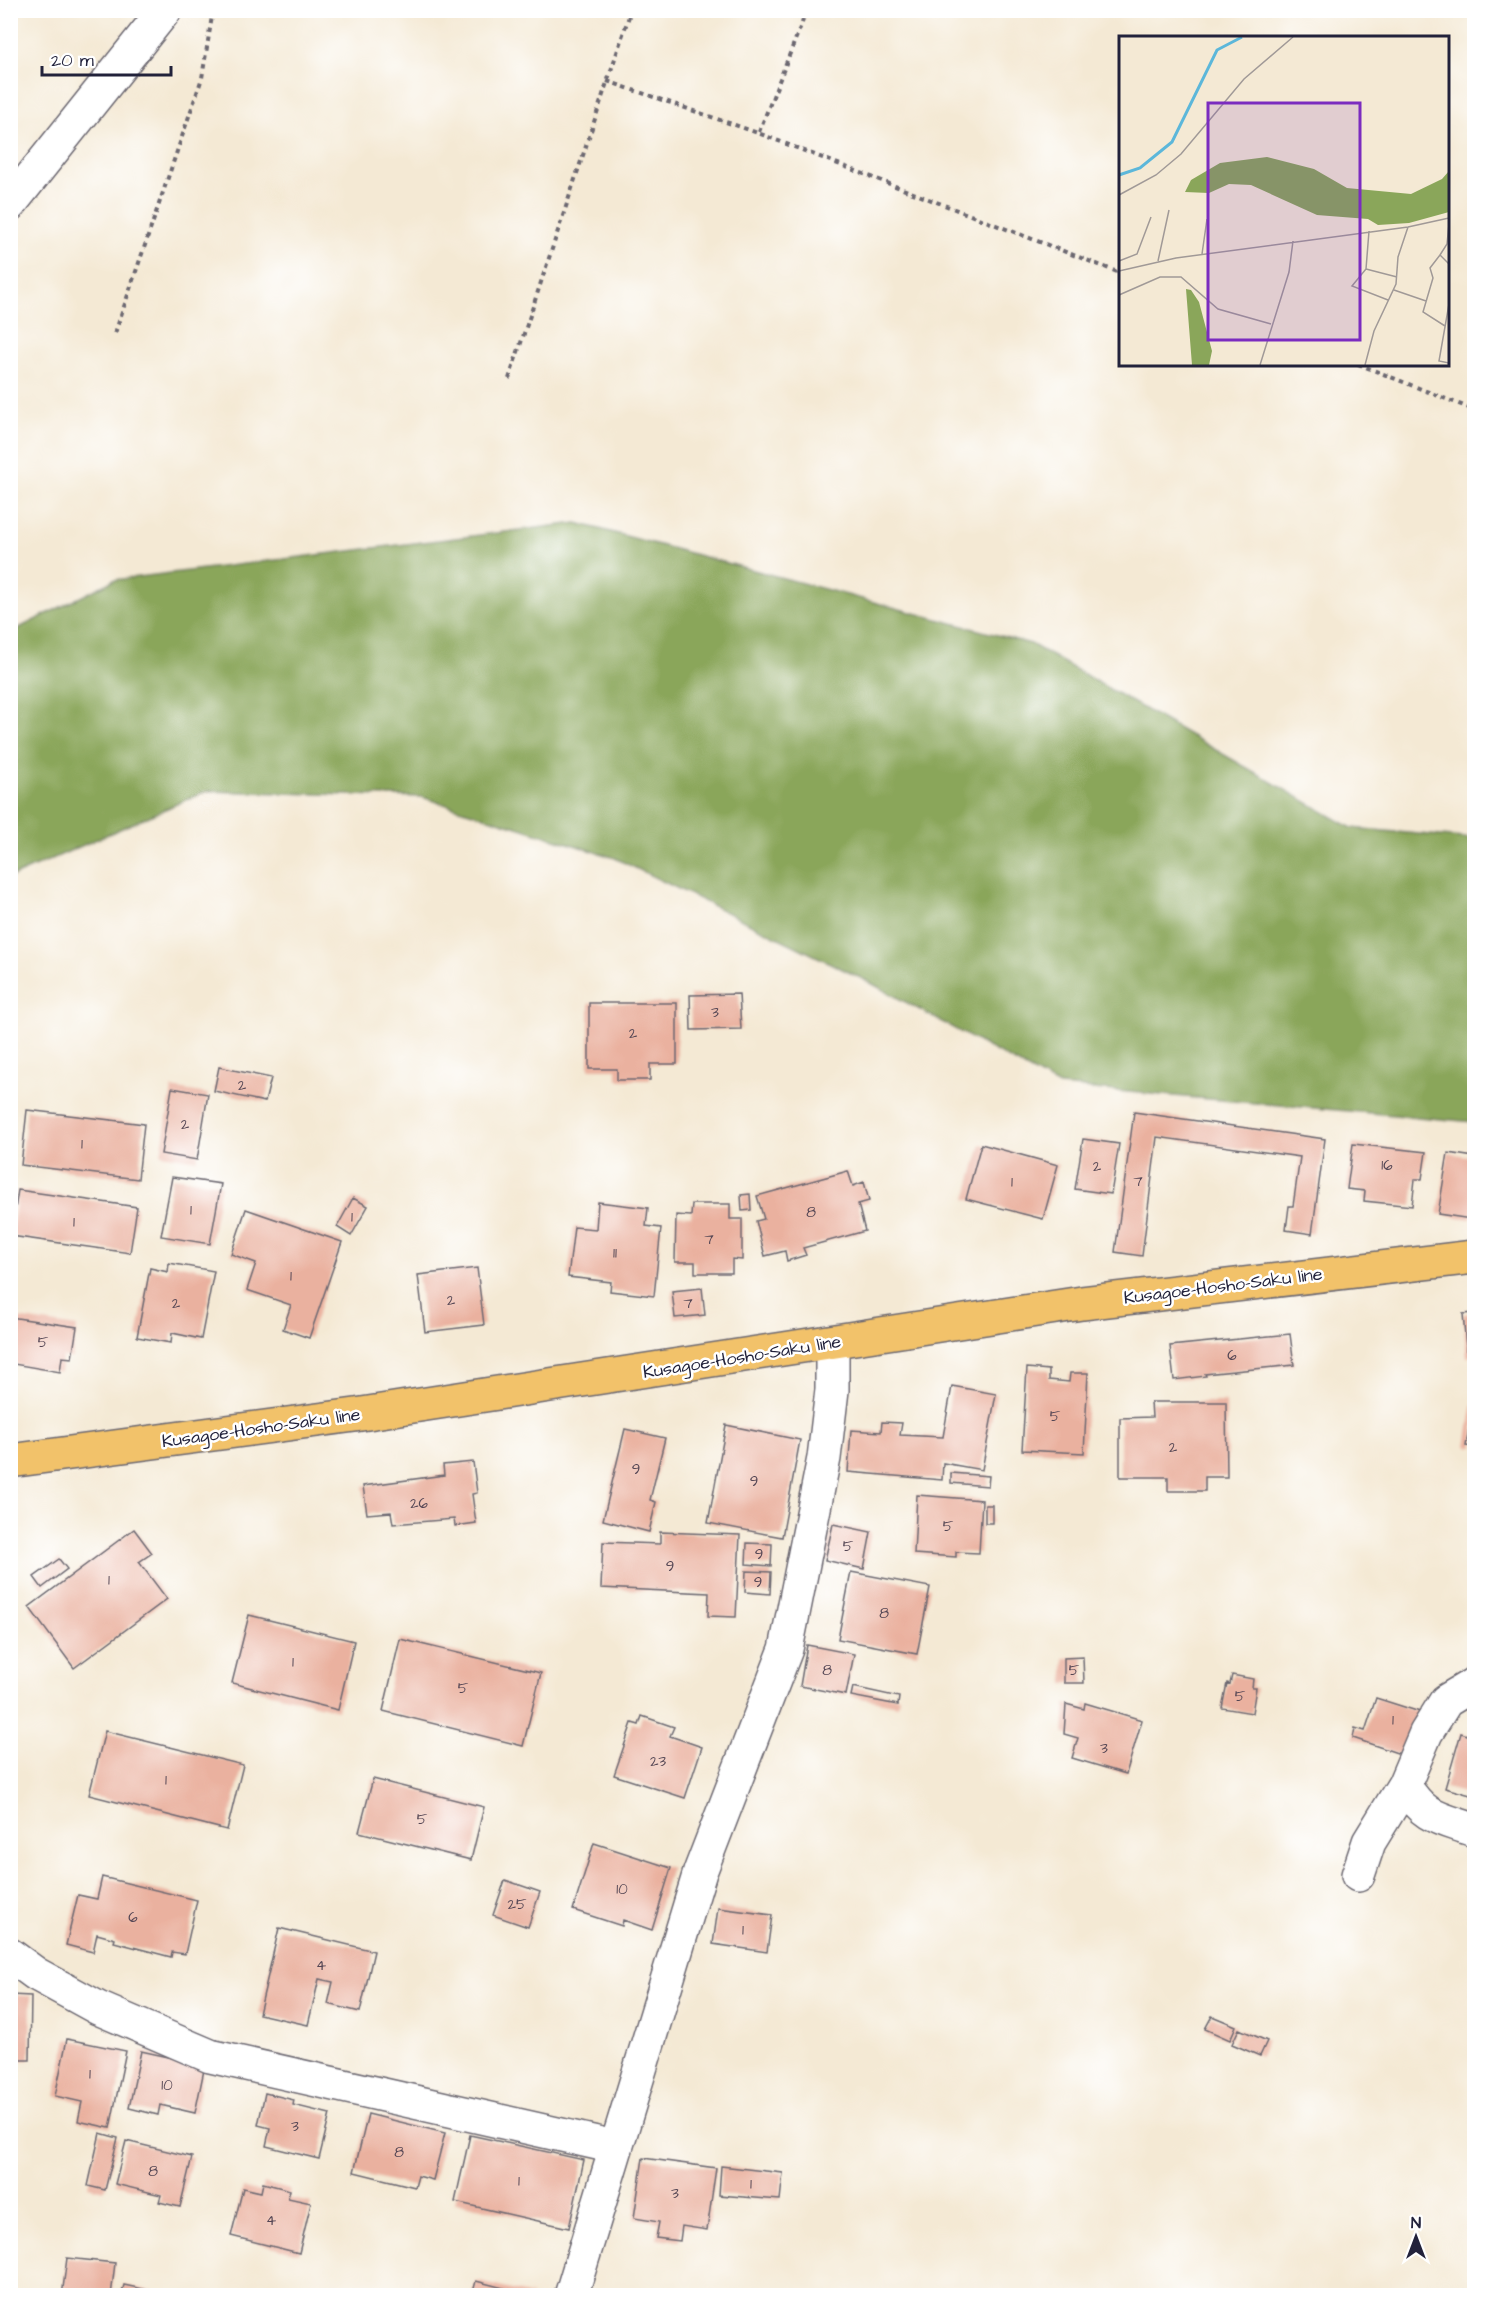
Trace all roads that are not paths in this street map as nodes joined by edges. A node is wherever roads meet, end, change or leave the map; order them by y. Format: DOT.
graph roads {
  1 [pos="165,10"];
  2 [pos="10,204"];
  3 [pos="1474,1257"];
  4 [pos="832,1343"];
  5 [pos="10,1461"];
  6 [pos="1474,1684"];
  7 [pos="1404,1785"];
  8 [pos="1474,1830"];
  9 [pos="1358,1875"];
  10 [pos="10,1955"];
  11 [pos="615,2147"];
  12 [pos="571,2295"];
  1 -- 2 [label="street"];
  3 -- 4 [label="main road, Kusagoe-Hosho-Saku line"];
  4 -- 5 [label="main road, Kusagoe-Hosho-Saku line"];
  4 -- 11 [label="street"];
  6 -- 7 [label="street"];
  7 -- 8 [label="street"];
  7 -- 9 [label="street"];
  10 -- 11 [label="street"];
  11 -- 12 [label="street"];
}
